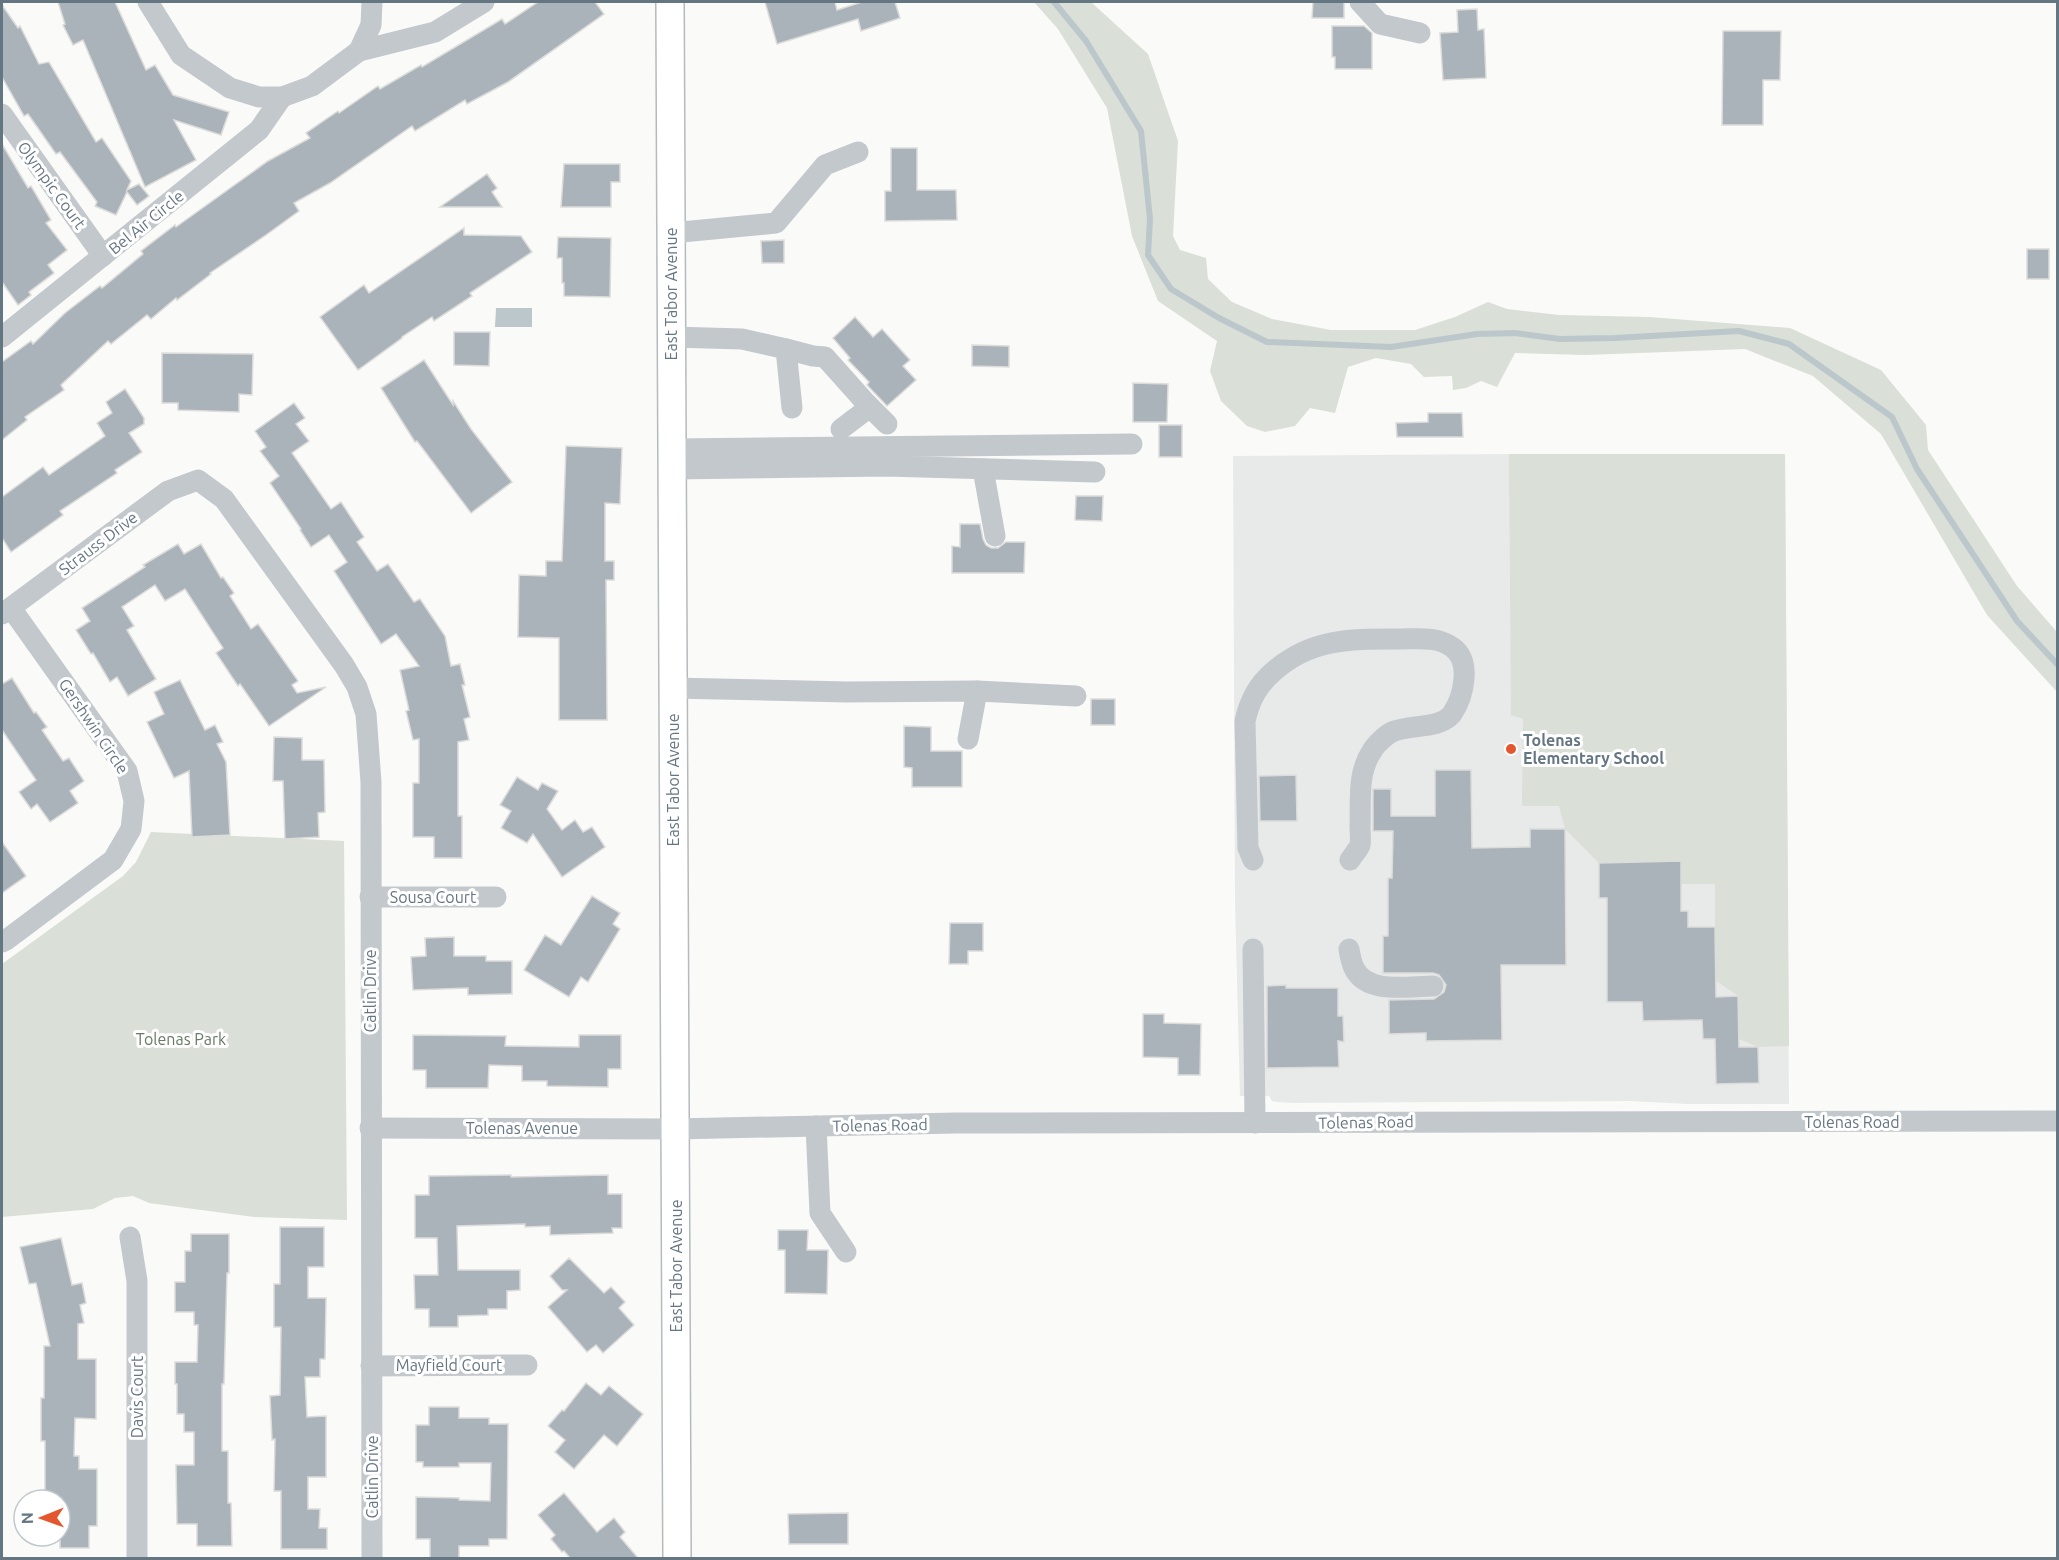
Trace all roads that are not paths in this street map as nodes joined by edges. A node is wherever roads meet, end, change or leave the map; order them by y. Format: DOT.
graph roads {
  1 [pos="148,2"];
  2 [pos="372,2"];
  3 [pos="484,2"];
  4 [pos="670,2"];
  5 [pos="1359,2"];
  6 [pos="1420,33"];
  7 [pos="359,51"];
  8 [pos="282,97"];
  9 [pos="2,114"];
  10 [pos="858,152"];
  11 [pos="671,233"];
  12 [pos="103,256"];
  13 [pos="672,337"];
  14 [pos="2,338"];
  15 [pos="786,349"];
  16 [pos="870,407"];
  17 [pos="792,408"];
  18 [pos="887,424"];
  19 [pos="841,429"];
  20 [pos="1132,444"];
  21 [pos="672,459"];
  22 [pos="983,469"];
  23 [pos="1095,472"];
  24 [pos="198,480"];
  25 [pos="995,536"];
  26 [pos="6,611"];
  27 [pos="672,688"];
  28 [pos="977,691"];
  29 [pos="1076,696"];
  30 [pos="968,739"];
  31 [pos="1253,860"];
  32 [pos="1350,860"];
  33 [pos="370,897"];
  34 [pos="496,897"];
  35 [pos="2,942"];
  36 [pos="1253,949"];
  37 [pos="1349,949"];
  38 [pos="1433,986"];
  39 [pos="2058,1120"];
  40 [pos="1255,1123"];
  41 [pos="816,1126"];
  42 [pos="370,1128"];
  43 [pos="675,1129"];
  44 [pos="130,1237"];
  45 [pos="846,1252"];
  46 [pos="527,1365"];
  47 [pos="371,1366"];
  48 [pos="137,1558"];
  49 [pos="372,1558"];
  50 [pos="677,1558"];
  1 -- 8 [label="street"];
  2 -- 7 [label="street"];
  3 -- 7 [label="street"];
  4 -- 11 [label="main road, East Tabor Avenue"];
  5 -- 6 [label="street"];
  7 -- 8 [label="street"];
  8 -- 12 [label="street, Bel Air Circle"];
  9 -- 12 [label="street, Olympic Court"];
  10 -- 11 [label="street"];
  11 -- 13 [label="main road, East Tabor Avenue"];
  12 -- 14 [label="street, Bel Air Circle"];
  13 -- 15 [label="street"];
  13 -- 21 [label="main road, East Tabor Avenue"];
  15 -- 16 [label="street"];
  15 -- 17 [label="street"];
  16 -- 18 [label="street"];
  16 -- 19 [label="street"];
  20 -- 21 [label="street"];
  21 -- 22 [label="street"];
  21 -- 27 [label="main road, East Tabor Avenue"];
  22 -- 23 [label="street"];
  22 -- 25 [label="street"];
  24 -- 26 [label="street, Strauss Drive"];
  24 -- 33 [label="street, Catlin Drive"];
  26 -- 35 [label="street, Gershwin Circle"];
  27 -- 28 [label="street"];
  27 -- 43 [label="main road, East Tabor Avenue"];
  28 -- 29 [label="street"];
  28 -- 30 [label="street"];
  31 -- 32 [label="street"];
  33 -- 34 [label="street, Sousa Court"];
  33 -- 42 [label="street, Catlin Drive"];
  36 -- 40 [label="street"];
  37 -- 38 [label="street"];
  39 -- 40 [label="street, Tolenas Road"];
  40 -- 41 [label="street, Tolenas Road"];
  41 -- 43 [label="street, Tolenas Road"];
  41 -- 45 [label="street"];
  42 -- 43 [label="street, Tolenas Avenue"];
  42 -- 47 [label="street, Catlin Drive"];
  43 -- 50 [label="main road, East Tabor Avenue"];
  44 -- 48 [label="street, Davis Court"];
  46 -- 47 [label="street, Mayfield Court"];
  47 -- 49 [label="street, Catlin Drive"];
}
